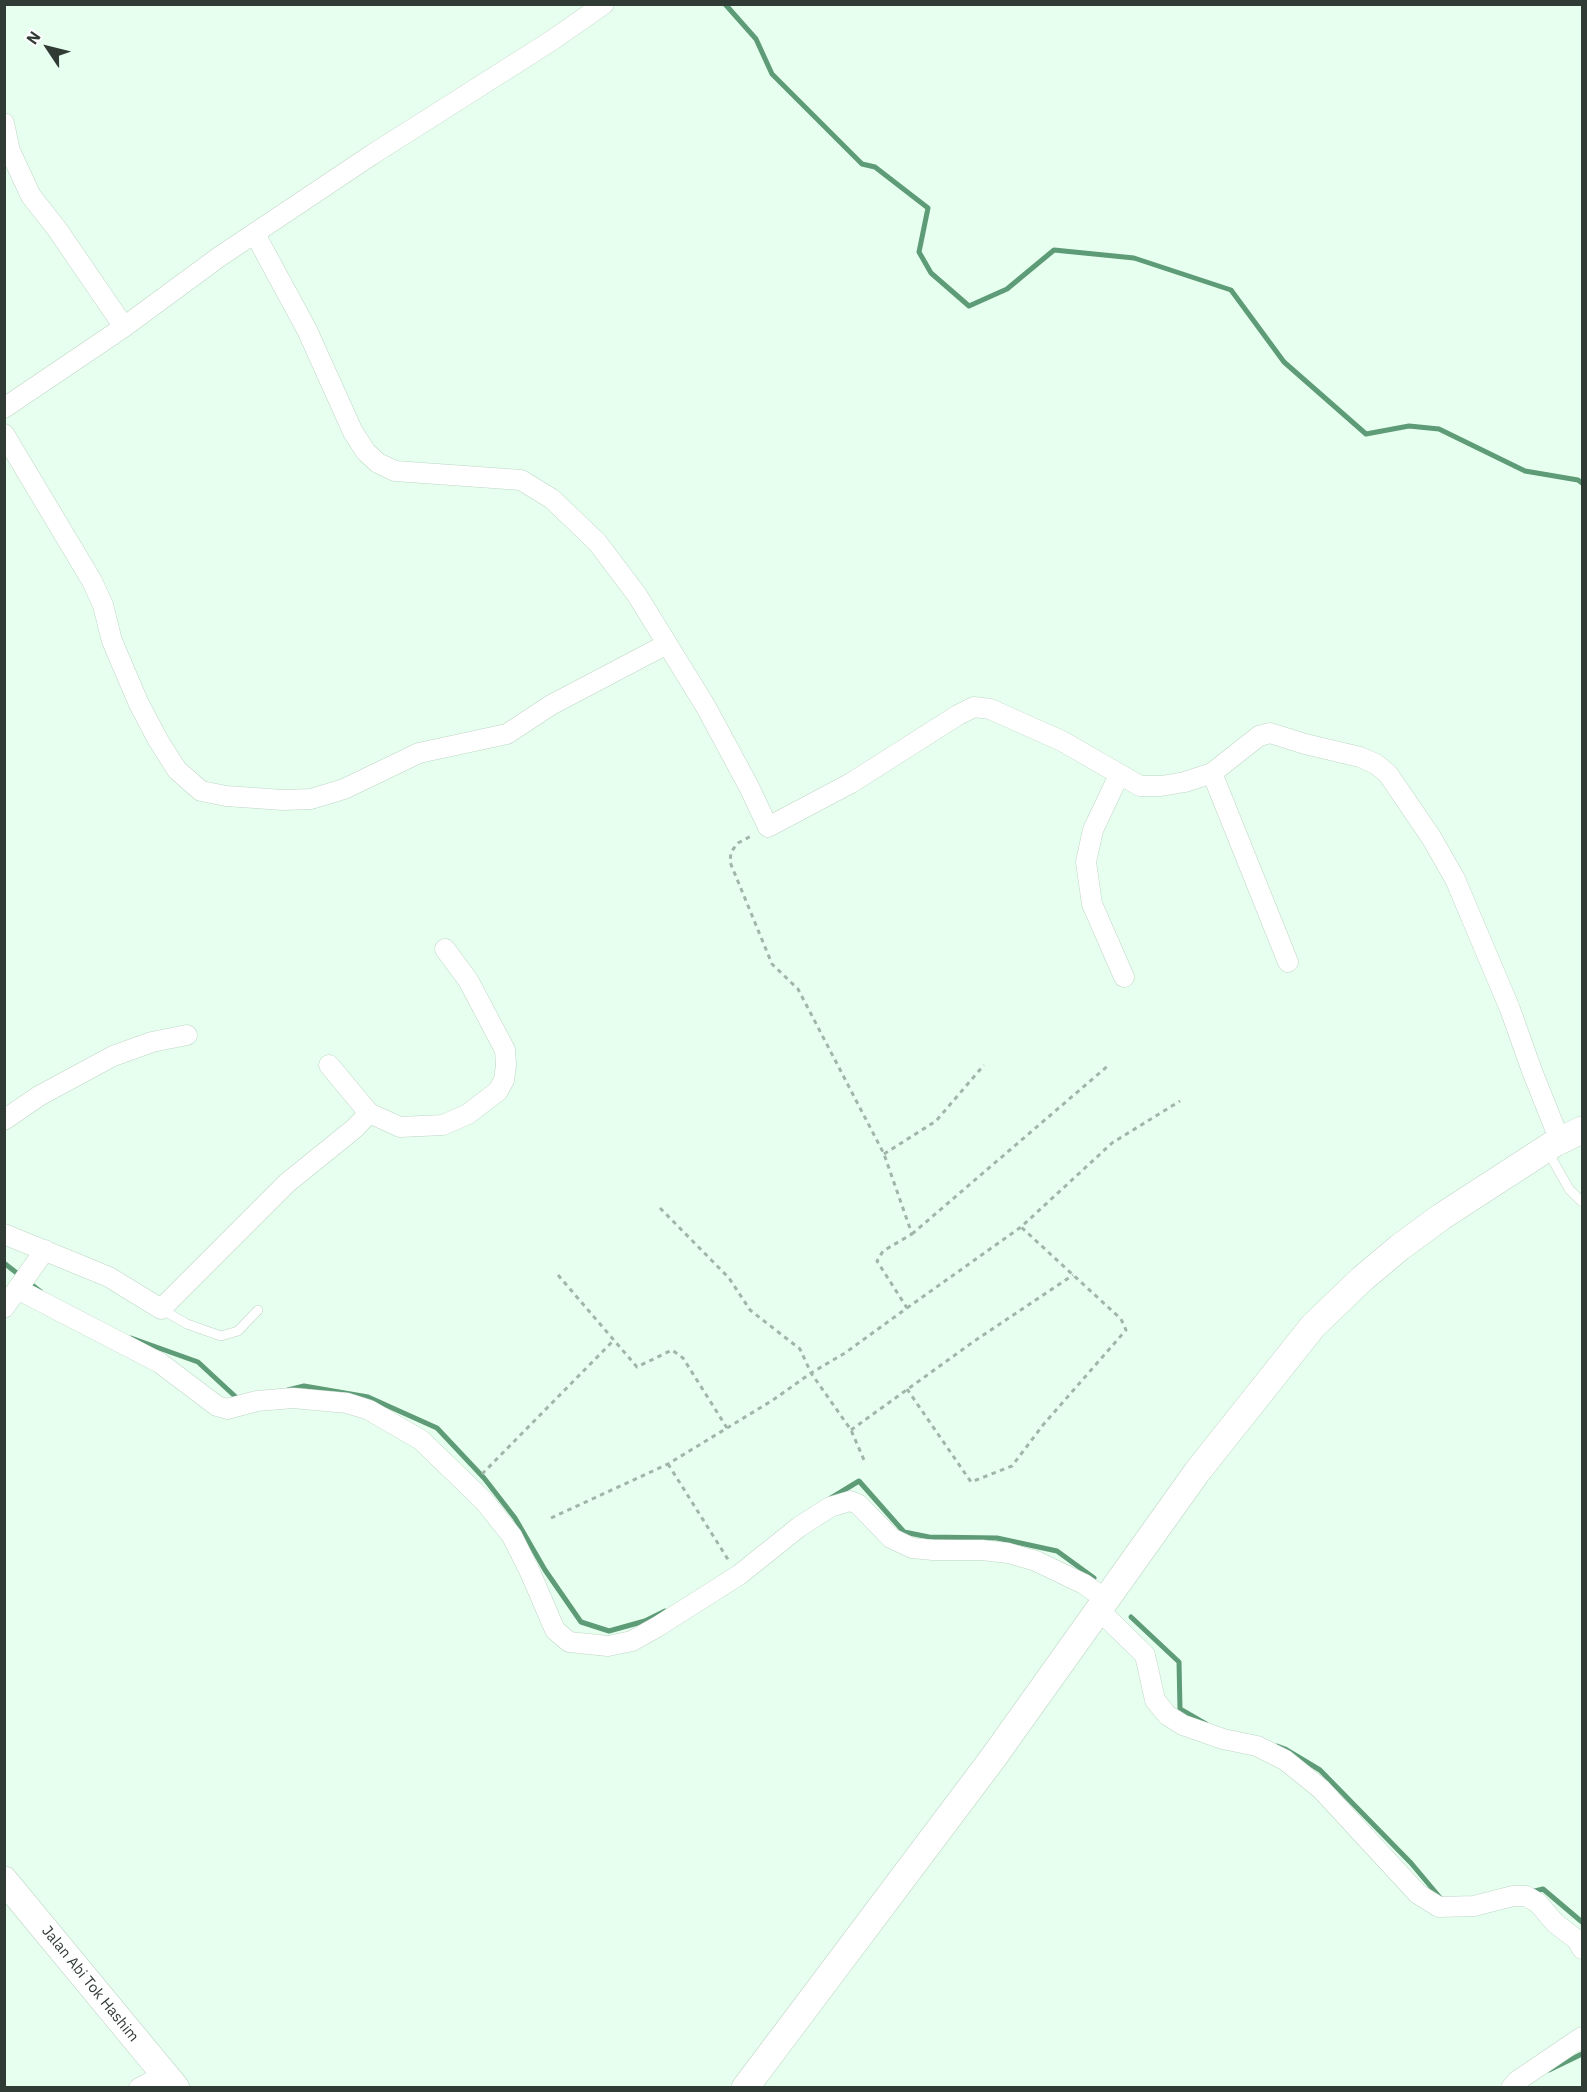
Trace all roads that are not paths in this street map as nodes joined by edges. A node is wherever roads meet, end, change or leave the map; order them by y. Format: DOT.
graph roads {
  1 [pos="604,4"];
  2 [pos="4,123"];
  3 [pos="255,234"];
  4 [pos="124,327"];
  5 [pos="4,408"];
  6 [pos="4,434"];
  7 [pos="667,644"];
  8 [pos="1212,773"];
  9 [pos="1119,775"];
  10 [pos="445,949"];
  11 [pos="1288,962"];
  12 [pos="1124,977"];
  13 [pos="187,1035"];
  14 [pos="329,1065"];
  15 [pos="369,1113"];
  16 [pos="4,1120"];
  17 [pos="1563,1140"];
  18 [pos="1582,1202"];
  19 [pos="4,1234"];
  20 [pos="43,1254"];
  21 [pos="21,1287"];
  22 [pos="4,1308"];
  23 [pos="162,1309"];
  24 [pos="258,1310"];
  25 [pos="1101,1604"];
  26 [pos="4,1880"];
  27 [pos="1582,1949"];
  28 [pos="1582,2037"];
  29 [pos="170,2081"];
  30 [pos="139,2088"];
  31 [pos="745,2088"];
  32 [pos="1511,2088"];
  1 -- 3 [label="street"];
  2 -- 4 [label="street"];
  3 -- 4 [label="street"];
  3 -- 7 [label="street"];
  4 -- 5 [label="street"];
  6 -- 7 [label="street"];
  7 -- 9 [label="street"];
  8 -- 9 [label="street"];
  8 -- 11 [label="street"];
  8 -- 17 [label="street"];
  9 -- 12 [label="street"];
  10 -- 15 [label="street"];
  13 -- 16 [label="street"];
  14 -- 15 [label="street"];
  15 -- 23 [label="street"];
  17 -- 18 [label="lane"];
  17 -- 25 [label="street"];
  19 -- 20 [label="street"];
  20 -- 21 [label="street"];
  20 -- 23 [label="street"];
  21 -- 22 [label="street"];
  21 -- 25 [label="street"];
  23 -- 24 [label="lane"];
  25 -- 27 [label="street"];
  25 -- 31 [label="street"];
  26 -- 29 [label="street, Jalan Abi Tok Hashim"];
  28 -- 32 [label="street"];
  29 -- 30 [label="street"];
}
